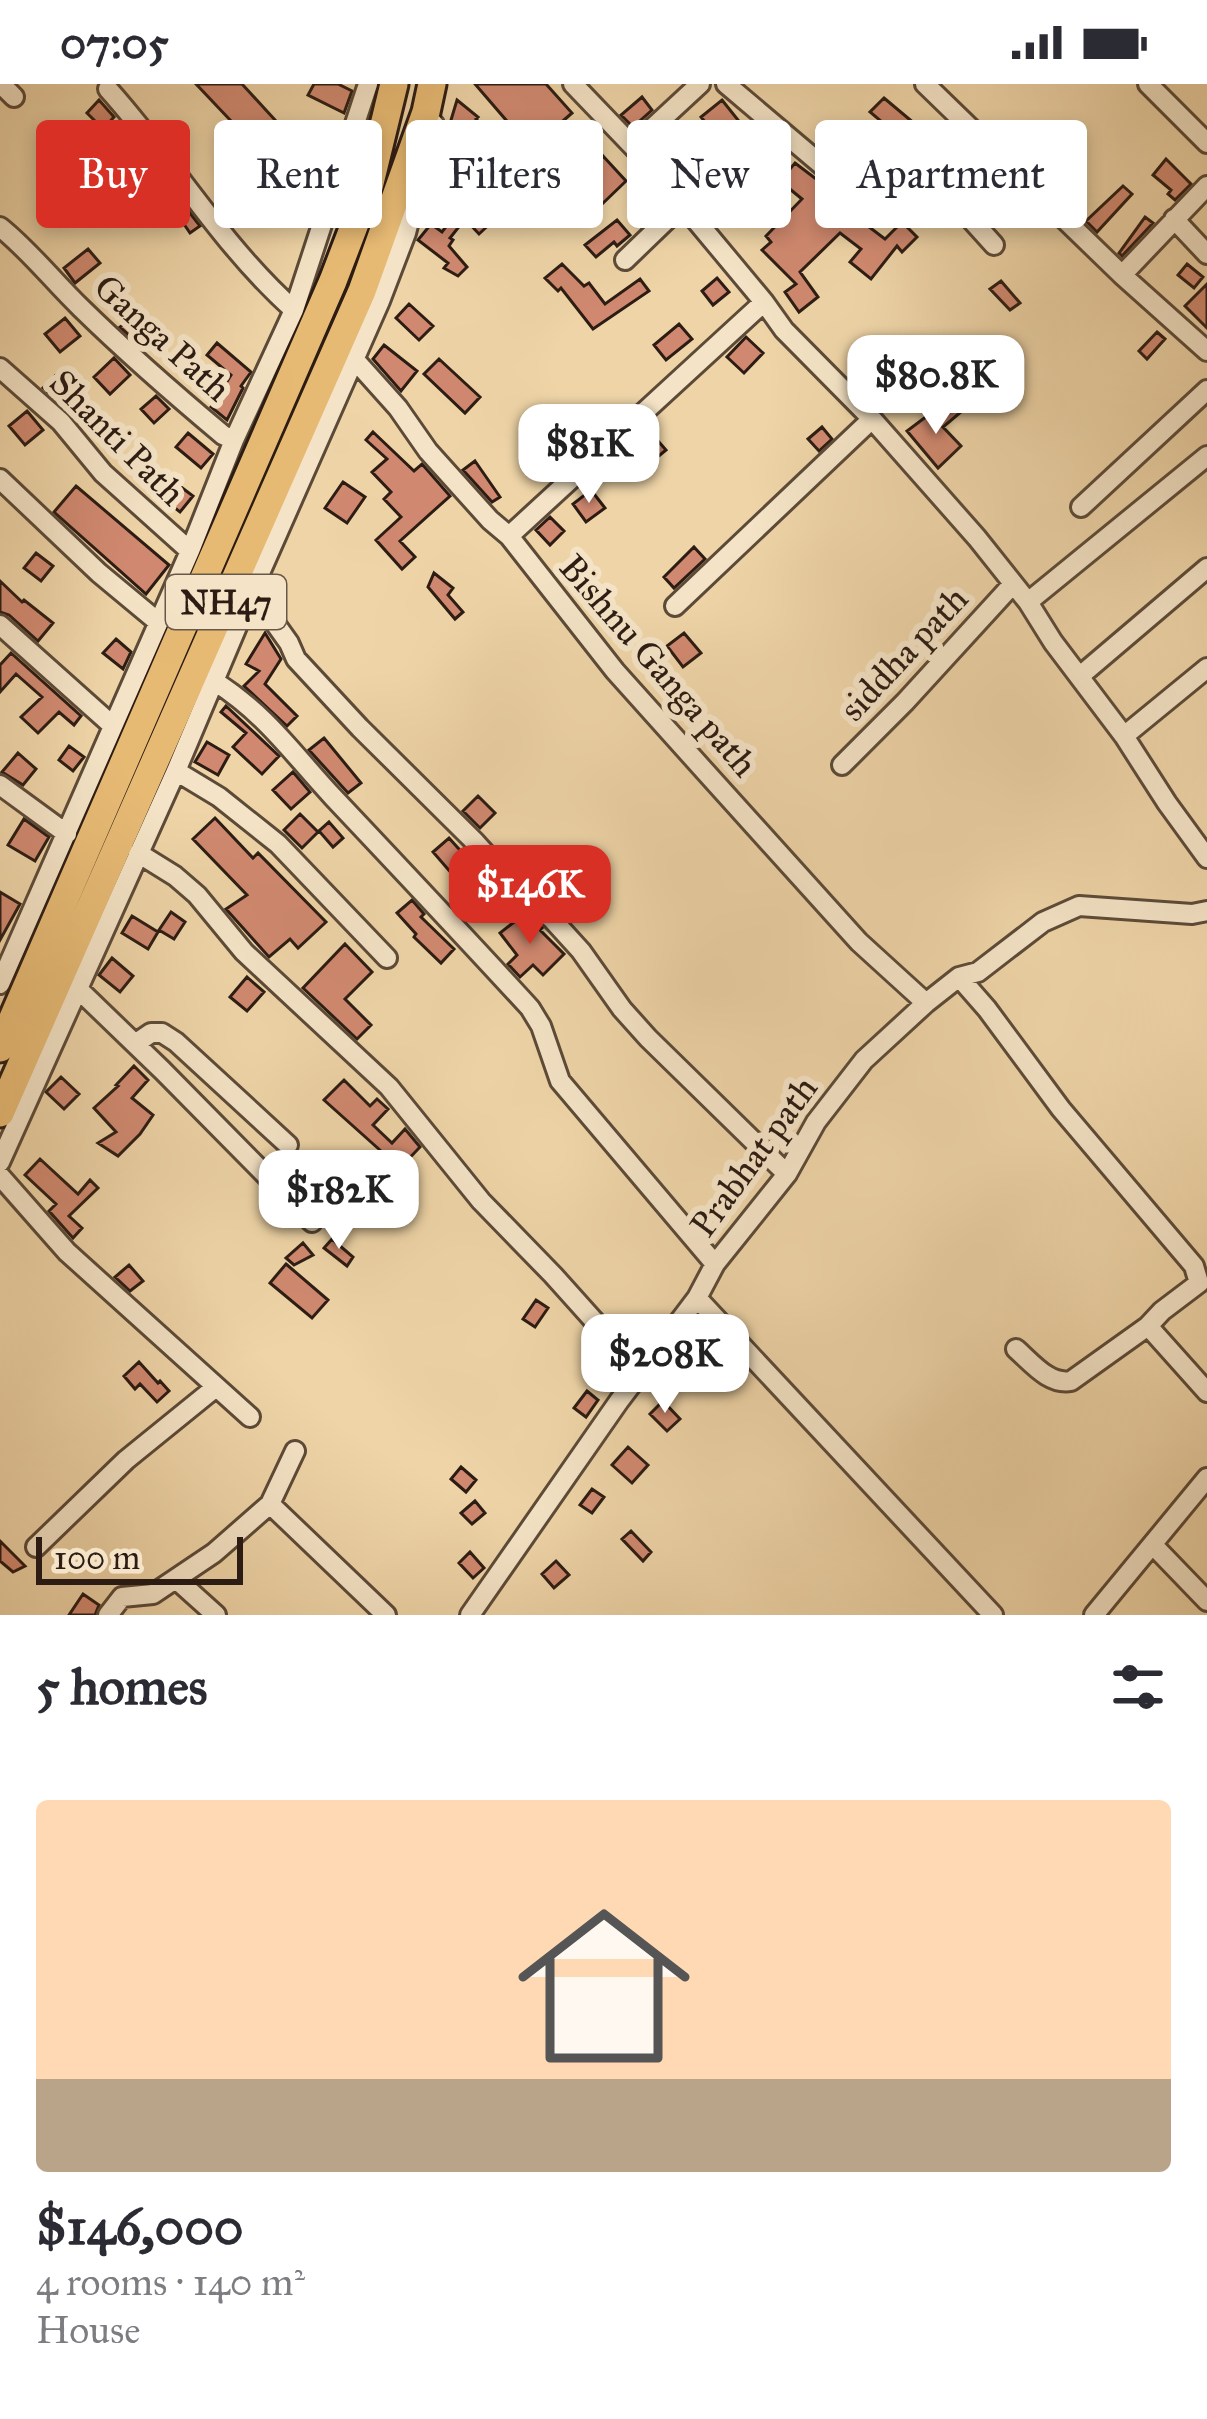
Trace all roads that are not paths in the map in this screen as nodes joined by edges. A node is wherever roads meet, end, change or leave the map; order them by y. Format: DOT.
graph roads {
  1 [pos="368,84"];
  2 [pos="394,84"];
  3 [pos="432,84"];
  4 [pos="444,84"];
  5 [pos="572,84"];
  6 [pos="700,84"];
  7 [pos="726,84"];
  8 [pos="925,84"];
  9 [pos="1148,84"];
  10 [pos="108,89"];
  11 [pos="661,120"];
  12 [pos="627,140"];
  13 [pos="1207,142"];
  14 [pos="1207,185"];
  15 [pos="1174,218"];
  16 [pos="0,227"];
  17 [pos="659,228"];
  18 [pos="701,228"];
  19 [pos="994,245"];
  20 [pos="1207,254"];
  21 [pos="625,260"];
  22 [pos="1122,274"];
  23 [pos="764,302"];
  24 [pos="294,310"];
  25 [pos="1207,351"];
  26 [pos="355,360"];
  27 [pos="0,368"];
  28 [pos="1207,390"];
  29 [pos="872,419"];
  30 [pos="234,440"];
  31 [pos="1207,456"];
  32 [pos="0,479"];
  33 [pos="1082,507"];
  34 [pos="509,536"];
  35 [pos="190,551"];
  36 [pos="1207,568"];
  37 [pos="1012,585"];
  38 [pos="252,591"];
  39 [pos="1028,602"];
  40 [pos="675,606"];
  41 [pos="158,622"];
  42 [pos="0,625"];
  43 [pos="1207,668"];
  44 [pos="1080,676"];
  45 [pos="214,681"];
  46 [pos="113,726"];
  47 [pos="1124,736"];
  48 [pos="842,765"];
  49 [pos="176,772"];
  50 [pos="0,785"];
  51 [pos="67,834"];
  52 [pos="138,853"];
  53 [pos="1207,858"];
  54 [pos="1207,911"];
  55 [pos="387,958"];
  56 [pos="959,977"];
  57 [pos="0,984"];
  58 [pos="77,988"];
  59 [pos="926,1003"];
  60 [pos="135,1044"];
  61 [pos="0,1048"];
  62 [pos="0,1113"];
  63 [pos="288,1145"];
  64 [pos="0,1162"];
  65 [pos="787,1174"];
  66 [pos="0,1176"];
  67 [pos="312,1222"];
  68 [pos="715,1264"];
  69 [pos="697,1298"];
  70 [pos="1148,1326"];
  71 [pos="1016,1349"];
  72 [pos="640,1372"];
  73 [pos="215,1388"];
  74 [pos="1207,1392"];
  75 [pos="250,1417"];
  76 [pos="296,1450"];
  77 [pos="1207,1478"];
  78 [pos="270,1504"];
  79 [pos="1153,1545"];
  80 [pos="36,1547"];
  81 [pos="176,1579"];
  82 [pos="1207,1601"];
  83 [pos="108,1615"];
  84 [pos="216,1615"];
  85 [pos="386,1615"];
  86 [pos="470,1615"];
  87 [pos="993,1615"];
  88 [pos="1094,1615"];
  1 -- 24 [label="street"];
  2 -- 61 [label="highway, NH47"];
  3 -- 62 [label="highway, NH47"];
  4 -- 26 [label="street"];
  5 -- 12 [label="street"];
  6 -- 11 [label="street"];
  7 -- 19 [label="street"];
  8 -- 22 [label="street"];
  9 -- 13 [label="street"];
  10 -- 24 [label="street"];
  14 -- 15 [label="street"];
  15 -- 20 [label="street"];
  15 -- 22 [label="street"];
  16 -- 30 [label="street, Ganga Path"];
  17 -- 21 [label="street"];
  18 -- 23 [label="street"];
  22 -- 25 [label="street"];
  23 -- 29 [label="street"];
  23 -- 34 [label="street"];
  24 -- 30 [label="street"];
  26 -- 34 [label="street, Bishnu Ganga path"];
  26 -- 38 [label="street"];
  27 -- 35 [label="street, Shanti Path"];
  28 -- 33 [label="street"];
  29 -- 37 [label="street"];
  29 -- 40 [label="street"];
  30 -- 35 [label="street"];
  31 -- 39 [label="street"];
  32 -- 41 [label="street"];
  34 -- 59 [label="street, Bishnu Ganga path"];
  35 -- 41 [label="street"];
  36 -- 44 [label="street"];
  37 -- 39 [label="street"];
  37 -- 48 [label="street, siddha path"];
  38 -- 45 [label="street"];
  38 -- 65 [label="street"];
  39 -- 44 [label="street"];
  41 -- 46 [label="street"];
  42 -- 46 [label="street"];
  43 -- 47 [label="street"];
  44 -- 47 [label="street"];
  45 -- 49 [label="street"];
  45 -- 68 [label="street"];
  46 -- 51 [label="street"];
  47 -- 53 [label="street"];
  49 -- 52 [label="street"];
  49 -- 55 [label="street"];
  50 -- 51 [label="street"];
  51 -- 57 [label="street"];
  52 -- 58 [label="street"];
  52 -- 72 [label="street"];
  54 -- 56 [label="street, Prabhat path"];
  56 -- 59 [label="street, Prabhat path"];
  56 -- 70 [label="street"];
  58 -- 60 [label="street"];
  58 -- 64 [label="street"];
  59 -- 65 [label="street, Prabhat path"];
  60 -- 63 [label="street"];
  60 -- 67 [label="street"];
  65 -- 68 [label="street, Prabhat path"];
  66 -- 73 [label="street"];
  68 -- 69 [label="street, Prabhat path"];
  69 -- 72 [label="street, Prabhat path"];
  69 -- 87 [label="street"];
  70 -- 71 [label="street"];
  70 -- 74 [label="street"];
  72 -- 86 [label="street, Prabhat path"];
  73 -- 75 [label="street"];
  73 -- 80 [label="street"];
  76 -- 78 [label="street"];
  77 -- 79 [label="street"];
  78 -- 81 [label="street"];
  78 -- 85 [label="street"];
  79 -- 82 [label="street"];
  79 -- 88 [label="street"];
  81 -- 83 [label="street"];
  81 -- 84 [label="street"];
}
